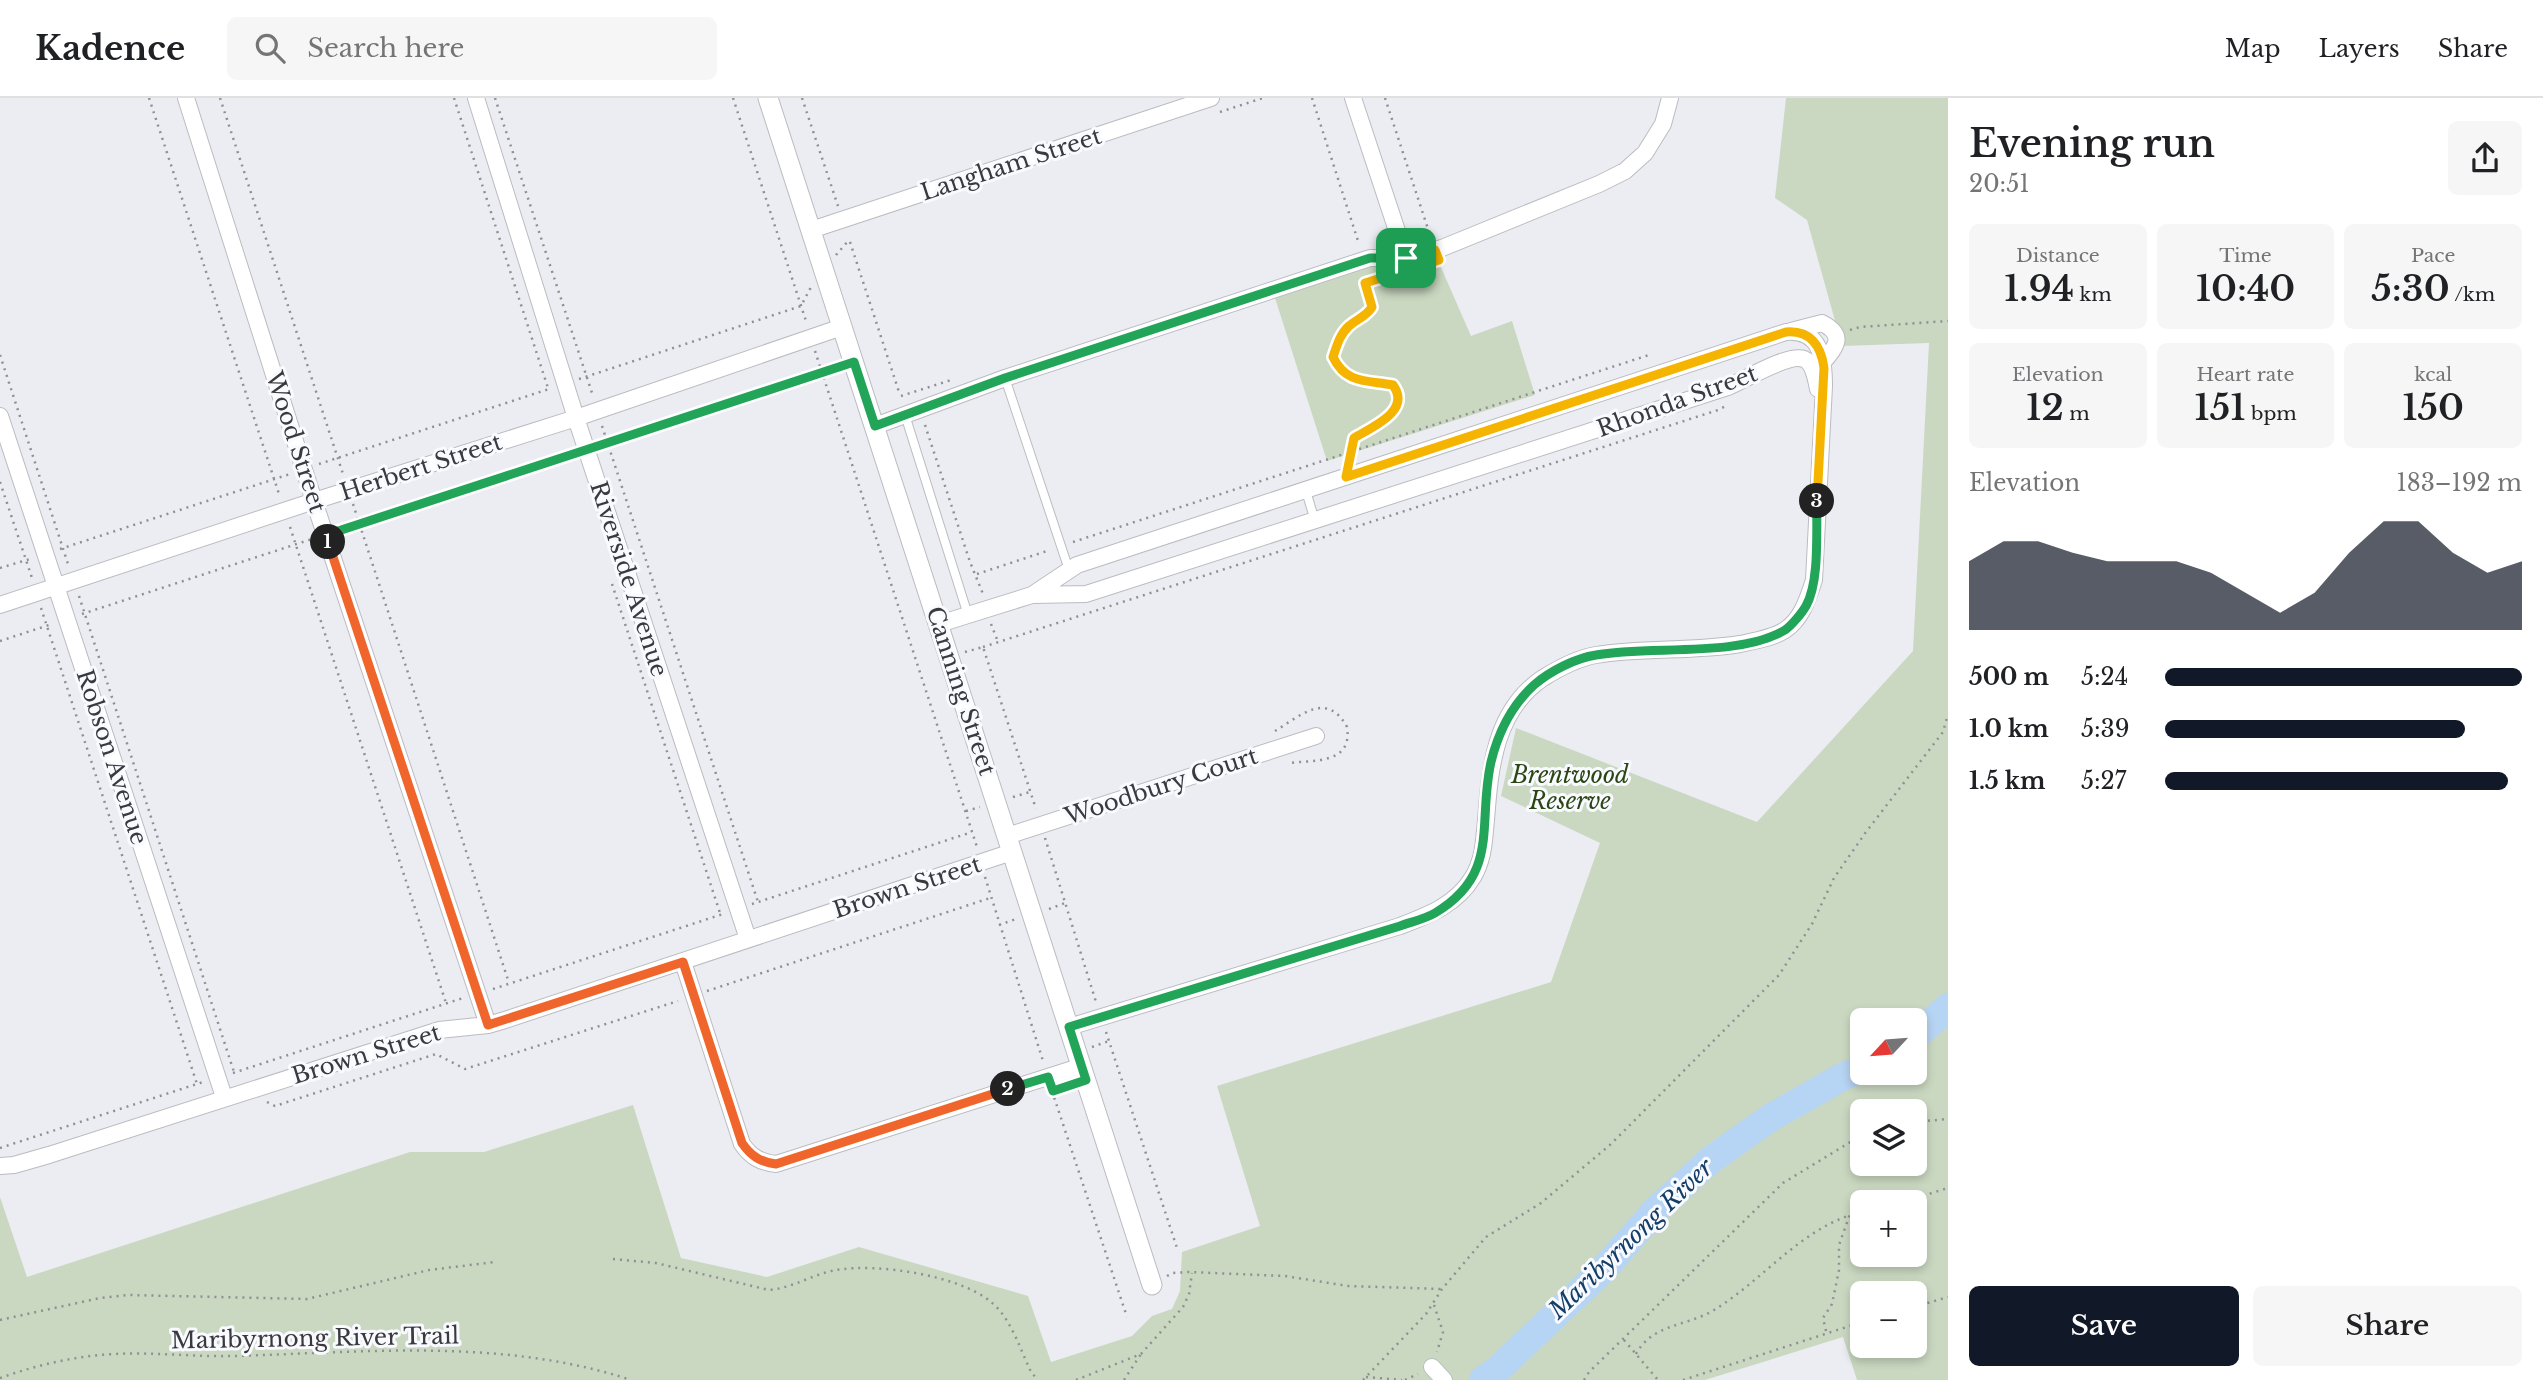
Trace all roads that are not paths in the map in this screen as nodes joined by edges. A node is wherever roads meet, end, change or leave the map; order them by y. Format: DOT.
graph roads {
  1 [pos="186,98"];
  2 [pos="476,98"];
  3 [pos="768,98"];
  4 [pos="1211,98"];
  5 [pos="1353,98"];
  6 [pos="1670,98"];
  7 [pos="811,230"];
  8 [pos="1403,265"];
  9 [pos="842,327"];
  10 [pos="1786,332"];
  11 [pos="1823,362"];
  12 [pos="1005,378"];
  13 [pos="1821,411"];
  14 [pos="905,415"];
  15 [pos="0,416"];
  16 [pos="576,418"];
  17 [pos="875,426"];
  18 [pos="1306,491"];
  19 [pos="314,501"];
  20 [pos="1315,521"];
  21 [pos="1069,570"];
  22 [pos="56,587"];
  23 [pos="1032,595"];
  24 [pos="0,606"];
  25 [pos="968,615"];
  26 [pos="939,624"];
  27 [pos="1315,736"];
  28 [pos="1010,844"];
  29 [pos="748,939"];
  30 [pos="683,962"];
  31 [pos="488,1025"];
  32 [pos="1069,1027"];
  33 [pos="1079,1059"];
  34 [pos="224,1097"];
  35 [pos="0,1166"];
  36 [pos="1152,1285"];
  37 [pos="1432,1367"];
  38 [pos="1444,1380"];
  1 -- 19 [label="street, Wood Street"];
  2 -- 16 [label="street, Riverside Avenue"];
  3 -- 7 [label="street, Canning Street"];
  4 -- 7 [label="street, Langham Street"];
  5 -- 8 [label="street"];
  6 -- 8 [label="street"];
  7 -- 9 [label="street, Canning Street"];
  8 -- 12 [label="street"];
  9 -- 16 [label="street, Herbert Street"];
  9 -- 17 [label="street, Canning Street"];
  10 -- 11 [label="street"];
  10 -- 11 [label="street, Rhonda Street"];
  10 -- 18 [label="street, Rhonda Street"];
  11 -- 13 [label="street"];
  12 -- 14 [label="street"];
  12 -- 21 [label="lane"];
  13 -- 20 [label="street, Rhonda Street"];
  13 -- 32 [label="street"];
  14 -- 17 [label="street"];
  14 -- 25 [label="lane"];
  15 -- 22 [label="street, Robson Avenue"];
  16 -- 19 [label="street, Herbert Street"];
  16 -- 29 [label="street, Riverside Avenue"];
  17 -- 26 [label="street, Canning Street"];
  18 -- 20 [label="lane"];
  18 -- 21 [label="street, Rhonda Street"];
  19 -- 22 [label="street, Herbert Street"];
  19 -- 31 [label="street, Wood Street"];
  20 -- 23 [label="street, Rhonda Street"];
  21 -- 23 [label="street, Rhonda Street"];
  22 -- 24 [label="street, Herbert Street"];
  22 -- 34 [label="street, Robson Avenue"];
  23 -- 25 [label="street, Rhonda Street"];
  25 -- 26 [label="street, Rhonda Street"];
  26 -- 28 [label="street, Canning Street"];
  27 -- 28 [label="street, Woodbury Court"];
  28 -- 29 [label="street, Brown Street"];
  28 -- 32 [label="street, Canning Street"];
  29 -- 30 [label="street, Brown Street"];
  30 -- 31 [label="street, Brown Street"];
  30 -- 33 [label="street"];
  31 -- 34 [label="street, Brown Street"];
  32 -- 33 [label="street, Canning Street"];
  33 -- 36 [label="street, Canning Street"];
  34 -- 35 [label="street, Brown Street"];
  37 -- 38 [label="street"];
}
